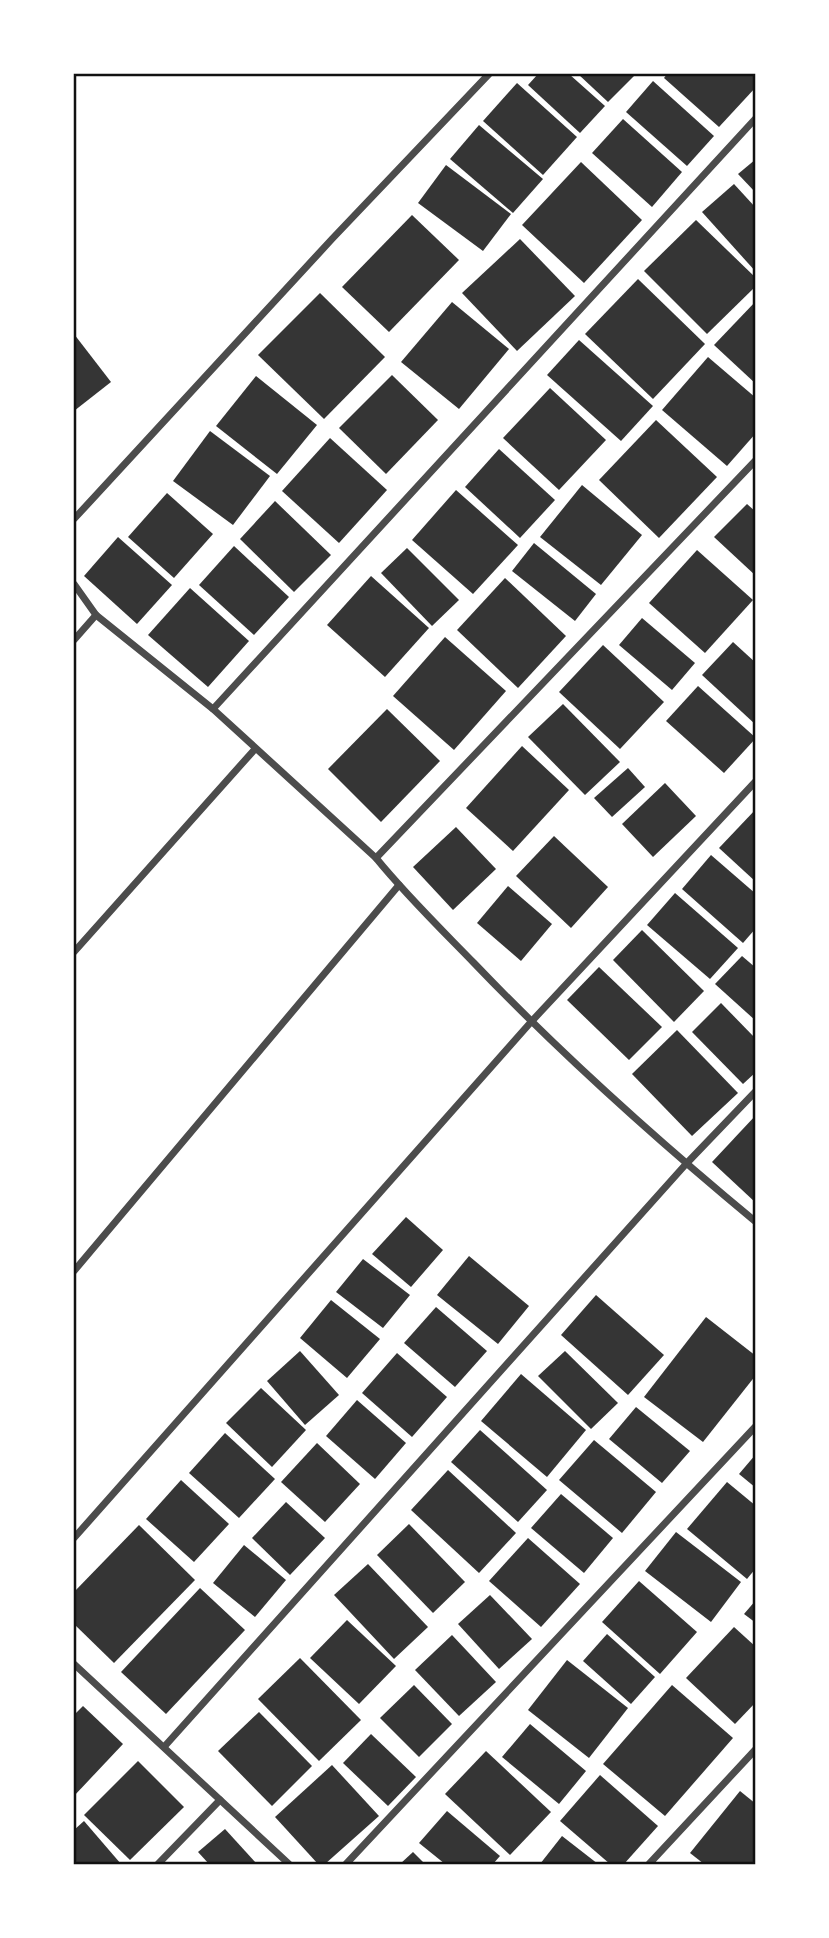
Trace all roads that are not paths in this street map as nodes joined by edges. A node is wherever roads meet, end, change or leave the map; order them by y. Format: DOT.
graph roads {
  1 [pos="489,74"];
  2 [pos="755,118"];
  3 [pos="755,460"];
  4 [pos="74,519"];
  5 [pos="74,584"];
  6 [pos="96,615"];
  7 [pos="74,640"];
  8 [pos="214,709"];
  9 [pos="255,749"];
  10 [pos="755,781"];
  11 [pos="376,858"];
  12 [pos="399,886"];
  13 [pos="74,952"];
  14 [pos="531,1022"];
  15 [pos="755,1091"];
  16 [pos="686,1164"];
  17 [pos="755,1222"];
  18 [pos="74,1271"];
  19 [pos="755,1426"];
  20 [pos="74,1538"];
  21 [pos="74,1664"];
  22 [pos="164,1747"];
  23 [pos="755,1749"];
  24 [pos="220,1800"];
  25 [pos="158,1864"];
  26 [pos="289,1864"];
  27 [pos="346,1864"];
  28 [pos="649,1864"];
  1 -- 4 [label="street"];
  2 -- 8 [label="street"];
  3 -- 11 [label="street"];
  5 -- 6 [label="street"];
  6 -- 7 [label="street"];
  6 -- 8 [label="street"];
  8 -- 9 [label="street"];
  9 -- 11 [label="street"];
  9 -- 13 [label="street"];
  10 -- 14 [label="street"];
  11 -- 12 [label="street"];
  12 -- 14 [label="street"];
  12 -- 18 [label="street"];
  14 -- 16 [label="street"];
  14 -- 20 [label="street"];
  15 -- 16 [label="street"];
  16 -- 17 [label="street"];
  16 -- 22 [label="street"];
  19 -- 27 [label="street"];
  21 -- 22 [label="street"];
  22 -- 24 [label="street"];
  23 -- 28 [label="street"];
  24 -- 25 [label="street"];
  24 -- 26 [label="street"];
}
